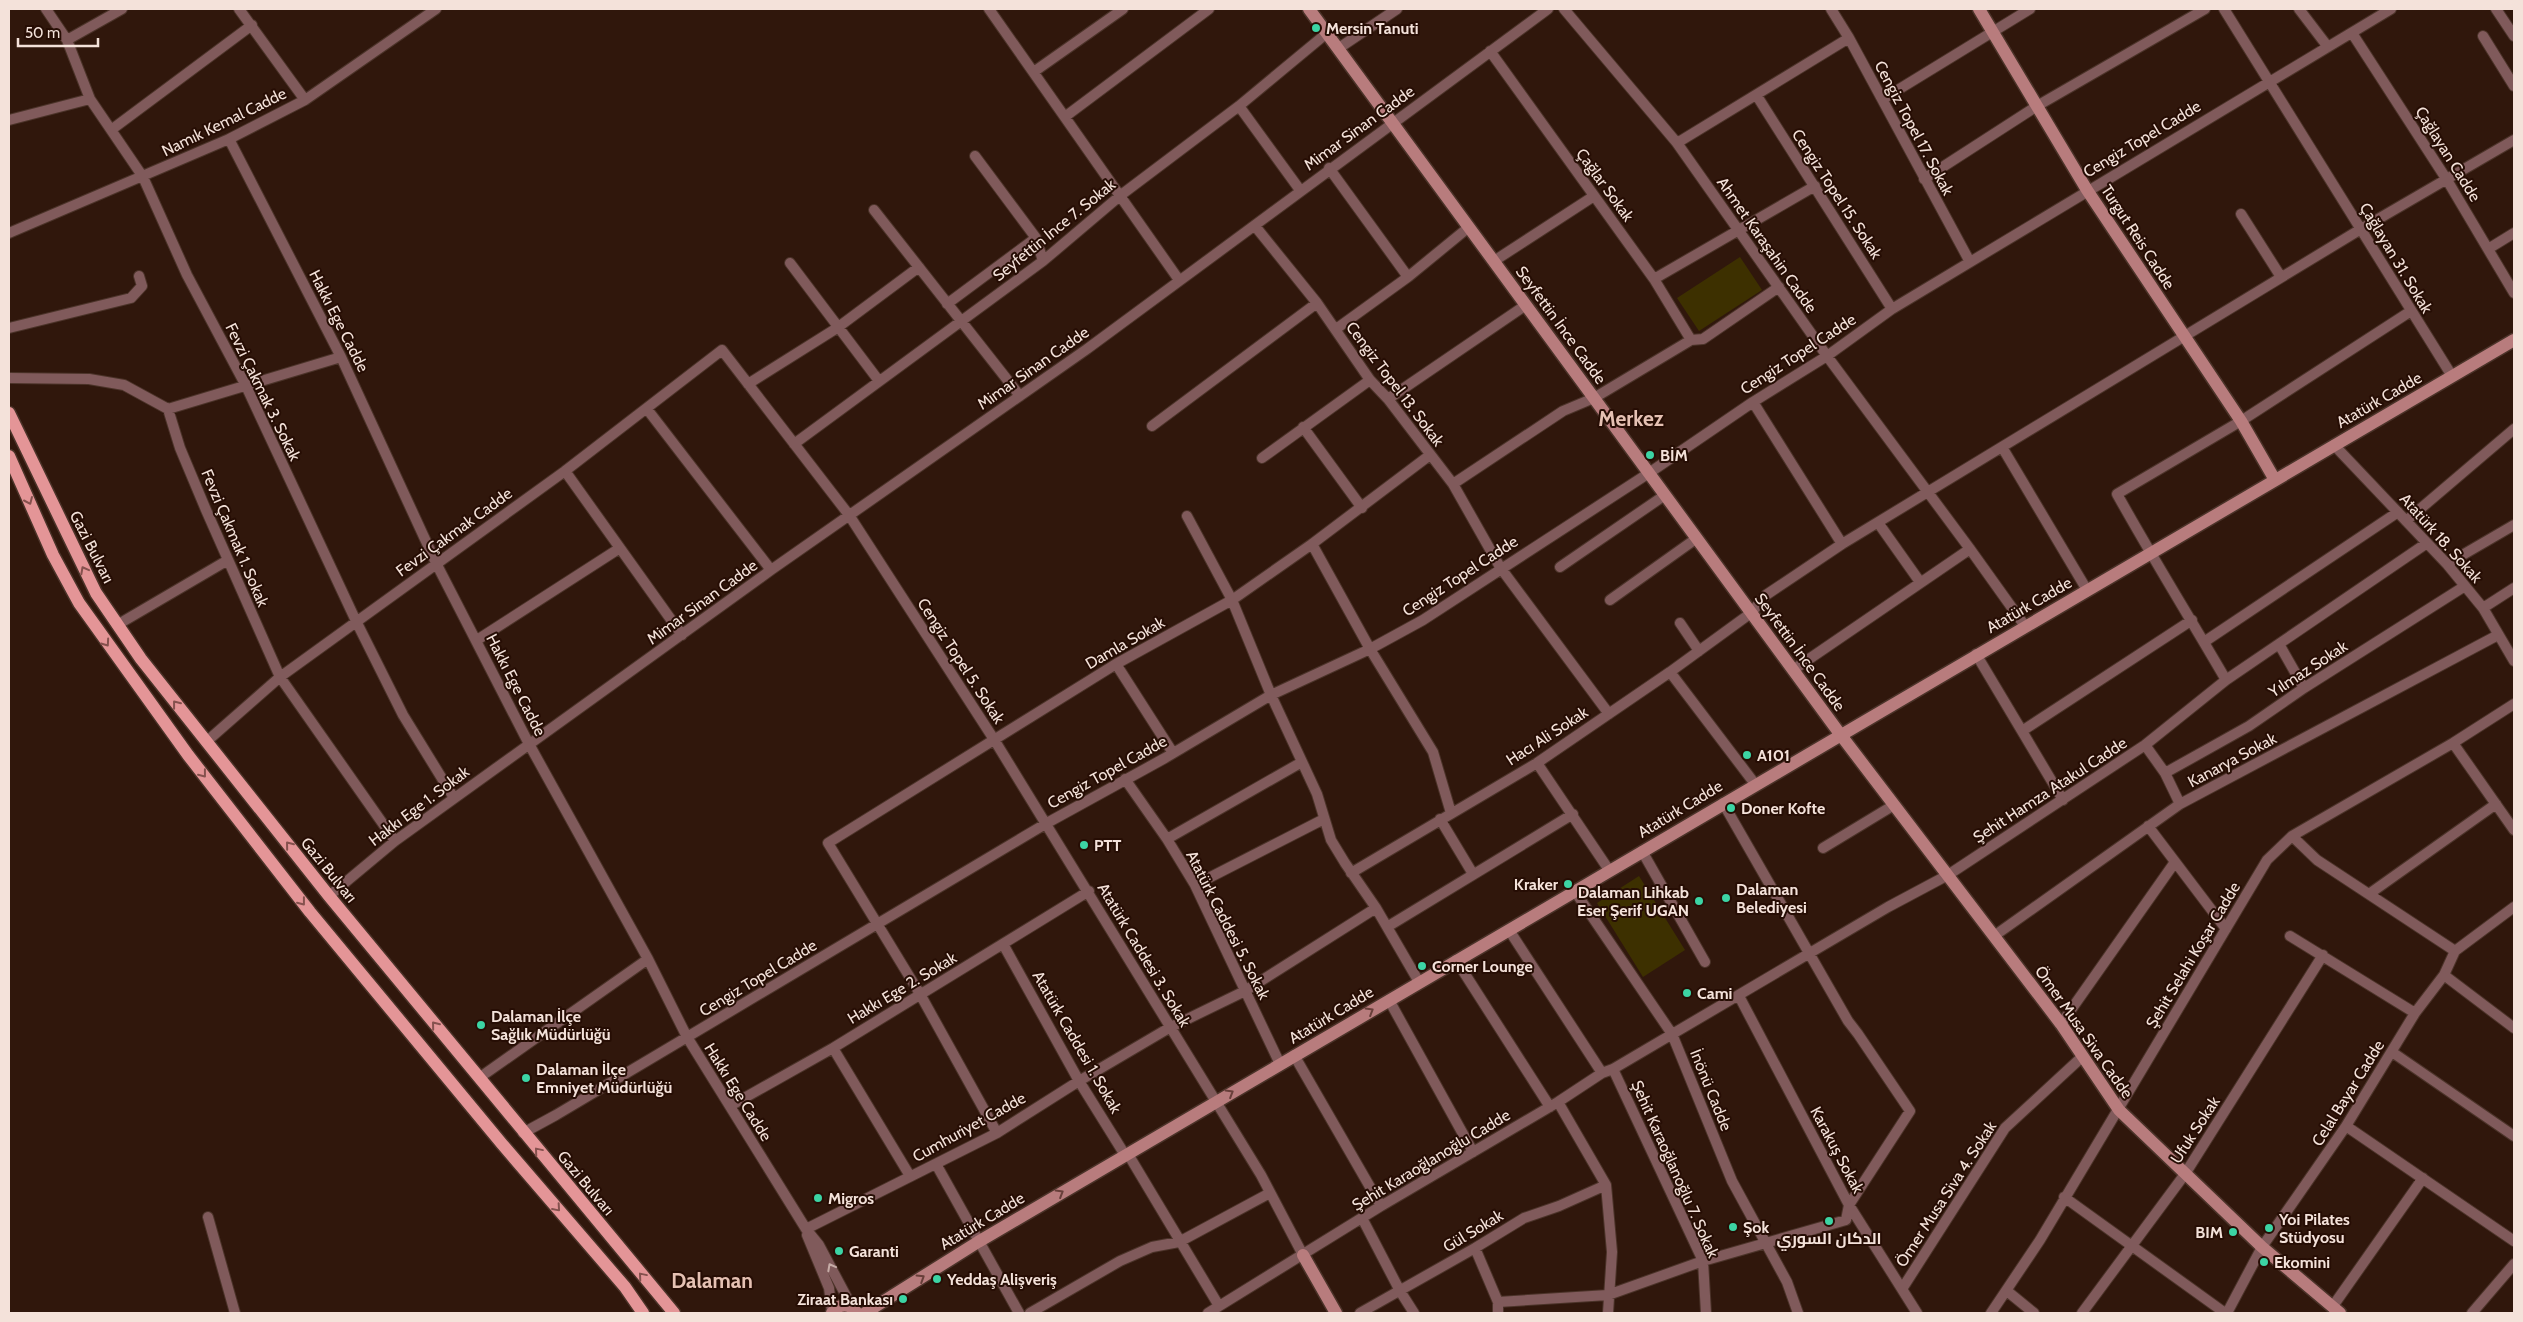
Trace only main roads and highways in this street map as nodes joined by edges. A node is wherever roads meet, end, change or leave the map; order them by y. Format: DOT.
graph roads {
  1 [pos="1310,9"];
  2 [pos="1979,9"];
  3 [pos="2514,340"];
  4 [pos="9,414"];
  5 [pos="9,456"];
  6 [pos="2275,480"];
  7 [pos="1840,734"];
  8 [pos="1303,1254"];
  9 [pos="854,1310"];
  10 [pos="2336,1310"];
  11 [pos="643,1313"];
  12 [pos="674,1313"];
  13 [pos="832,1313"];
  14 [pos="866,1313"];
  15 [pos="1336,1313"];
  1 -- 7 [label="main road, Seyfettin İnce Cadde"];
  2 -- 6 [label="main road, Turgut Reis Cadde"];
  3 -- 6 [label="main road, Atatürk Cadde"];
  12 -- 4 [label="main road, Gazi Bulvarı, one-way"];
  5 -- 11 [label="main road, one-way"];
  6 -- 7 [label="main road, Atatürk Cadde"];
  7 -- 10 [label="main road, Ömer Musa Siva Cadde"];
  14 -- 7 [label="main road, Atatürk Cadde, one-way"];
  8 -- 15 [label="main road"];
  9 -- 13 [label="main road"];
}
